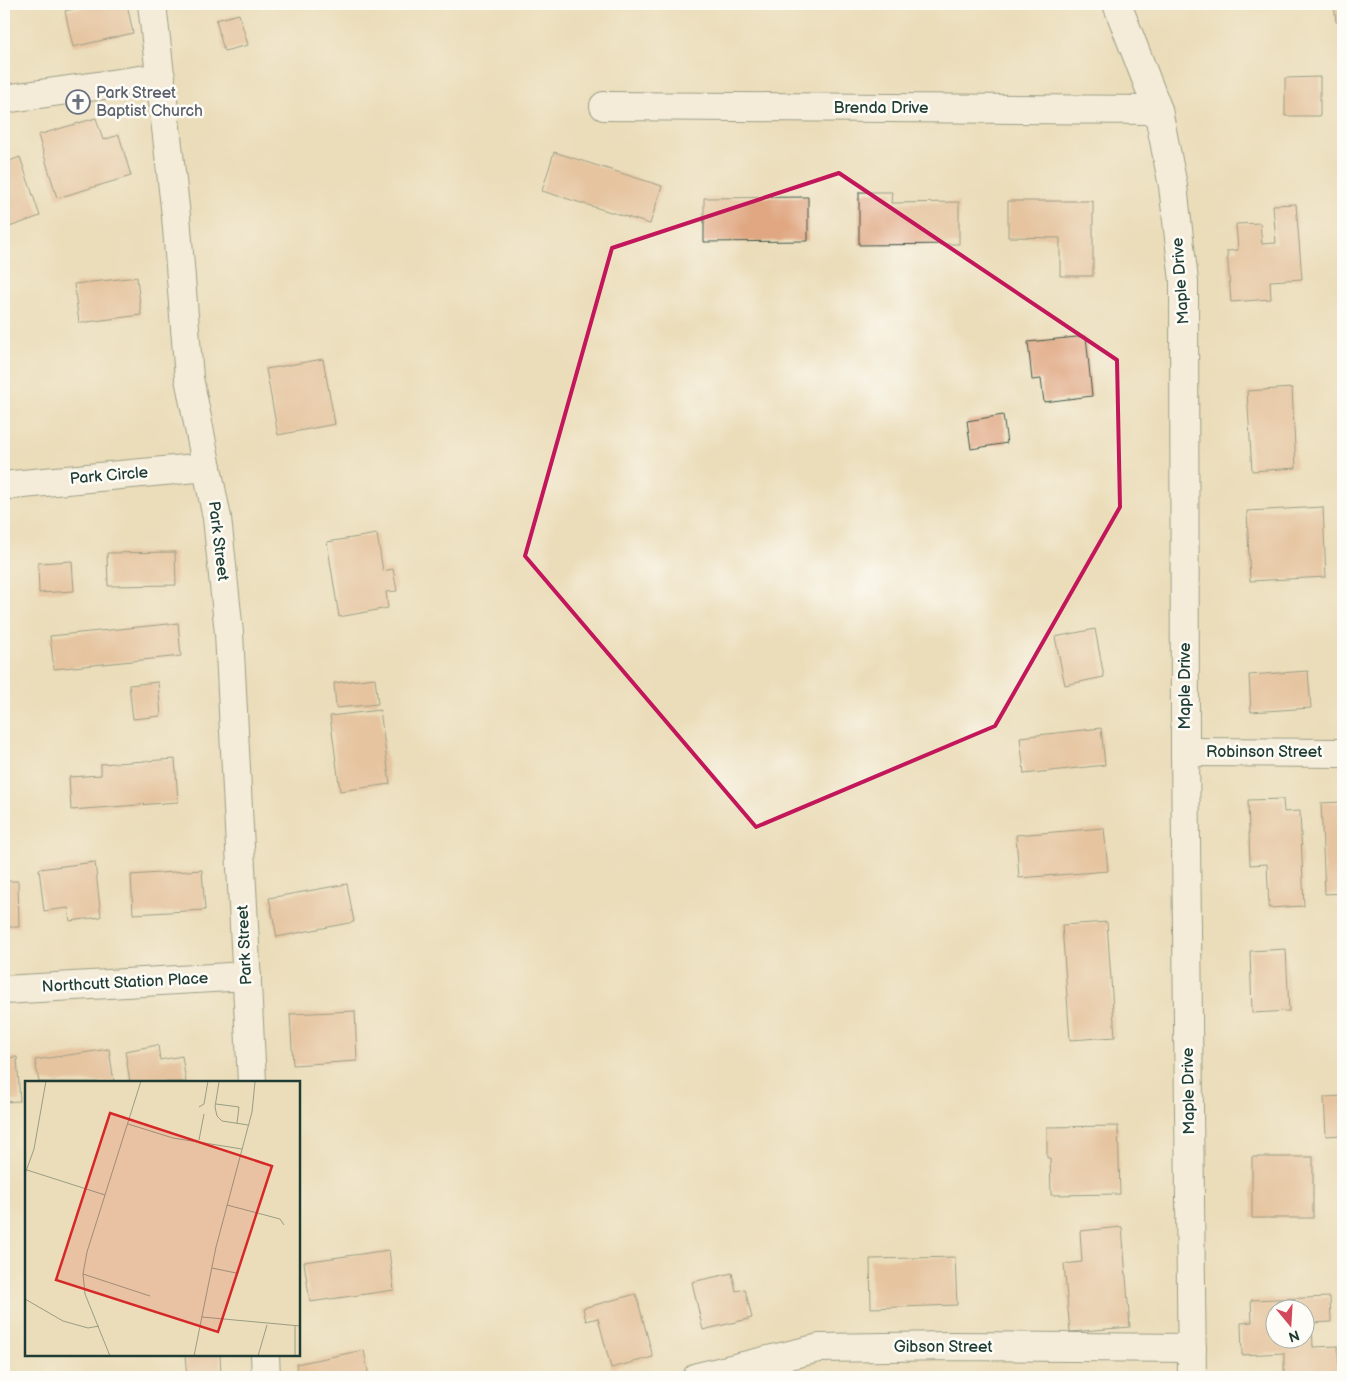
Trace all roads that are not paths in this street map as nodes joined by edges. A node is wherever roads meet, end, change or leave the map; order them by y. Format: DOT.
graph roads {
  1 [pos="152,4"];
  2 [pos="1117,4"];
  3 [pos="161,77"];
  4 [pos="4,99"];
  5 [pos="604,106"];
  6 [pos="1158,110"];
  7 [pos="207,467"];
  8 [pos="12,485"];
  9 [pos="1185,752"];
  10 [pos="1343,753"];
  11 [pos="247,976"];
  12 [pos="4,990"];
  13 [pos="252,1081"];
  14 [pos="1192,1348"];
  15 [pos="265,1356"];
  16 [pos="266,1377"];
  17 [pos="697,1377"];
  18 [pos="1192,1377"];
  1 -- 3 [label="street, Park Street"];
  2 -- 6 [label="street, Maple Drive"];
  3 -- 4 [label="street"];
  3 -- 7 [label="street, Park Street"];
  5 -- 6 [label="street, Brenda Drive"];
  6 -- 9 [label="street, Maple Drive"];
  7 -- 8 [label="street, Park Circle"];
  7 -- 11 [label="street, Park Street"];
  9 -- 10 [label="street, Robinson Street"];
  9 -- 14 [label="street, Maple Drive"];
  11 -- 12 [label="street, Northcutt Station Place"];
  11 -- 13 [label="street, Park Street"];
  14 -- 17 [label="street, Gibson Street"];
  14 -- 18 [label="street, Maple Drive"];
  15 -- 16 [label="street"];
}
